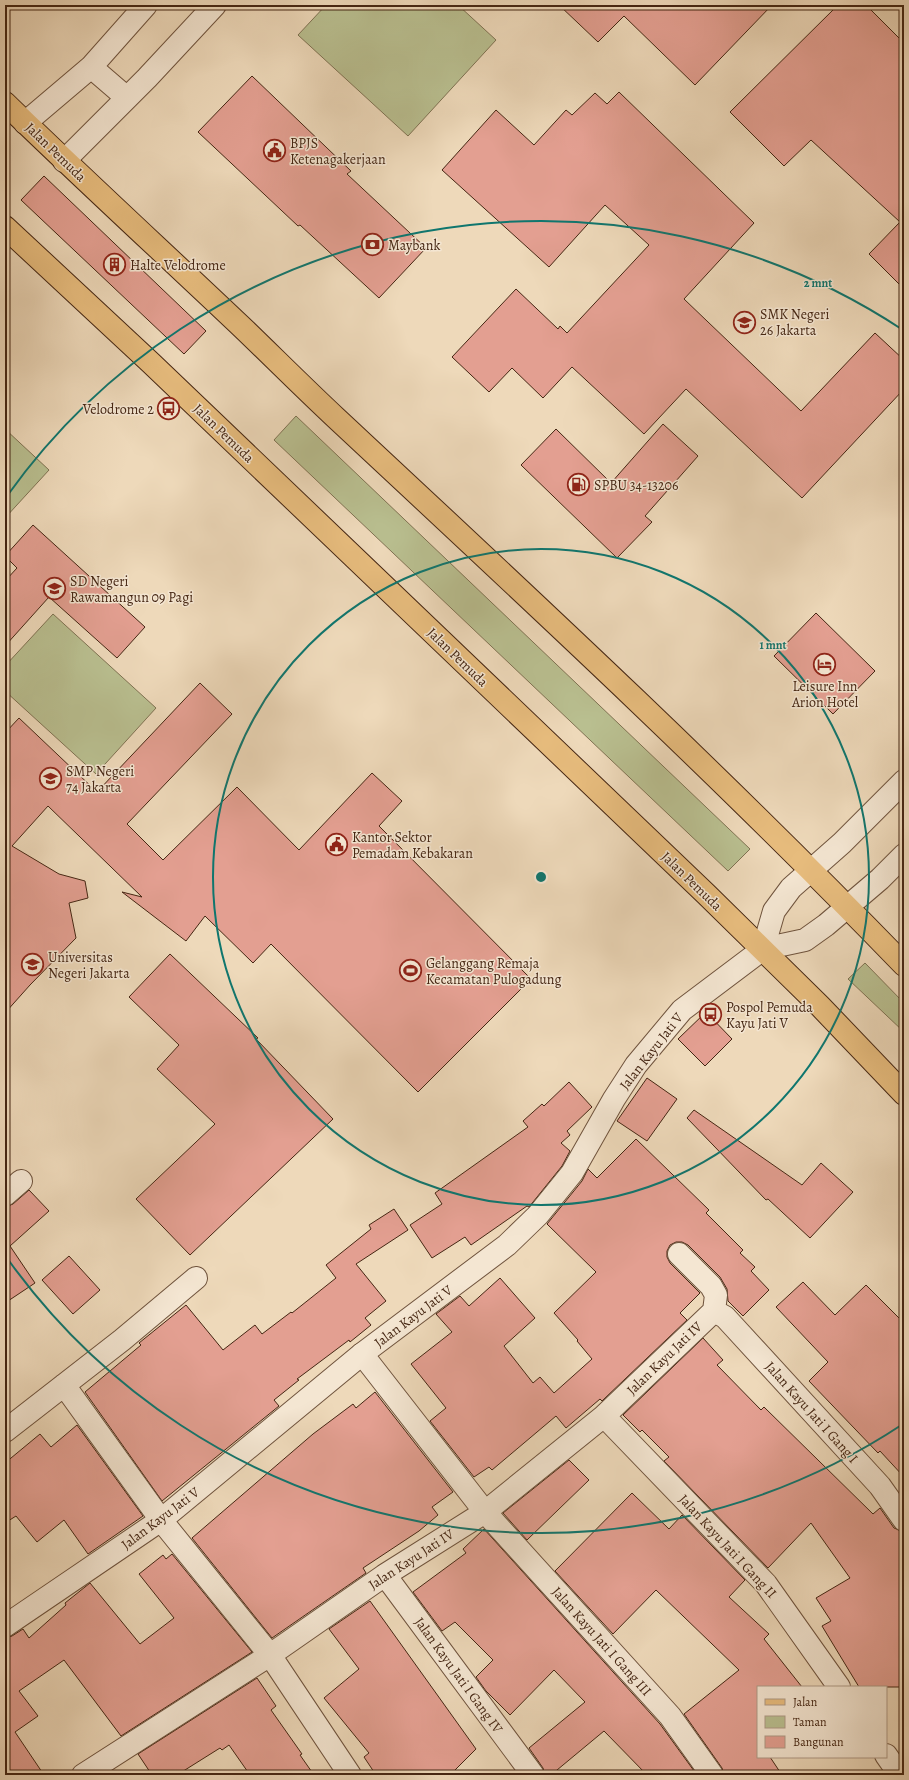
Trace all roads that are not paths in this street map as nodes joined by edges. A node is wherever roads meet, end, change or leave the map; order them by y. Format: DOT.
graph roads {
  1 [pos="146,5"];
  2 [pos="215,5"];
  3 [pos="91,67"];
  4 [pos="127,98"];
  5 [pos="5,103"];
  6 [pos="25,123"];
  7 [pos="64,161"];
  8 [pos="5,227"];
  9 [pos="904,781"];
  10 [pos="904,854"];
  11 [pos="810,870"];
  12 [pos="848,908"];
  13 [pos="763,949"];
  14 [pos="904,965"];
  15 [pos="904,1094"];
  16 [pos="21,1181"];
  17 [pos="5,1195"];
  18 [pos="679,1254"];
  19 [pos="196,1278"];
  20 [pos="714,1311"];
  21 [pos="362,1354"];
  22 [pos="64,1385"];
  23 [pos="604,1416"];
  24 [pos="5,1431"];
  25 [pos="485,1512"];
  26 [pos="161,1520"];
  27 [pos="904,1520"];
  28 [pos="385,1574"];
  29 [pos="5,1626"];
  30 [pos="270,1655"];
  31 [pos="838,1686"];
  32 [pos="887,1756"];
  33 [pos="83,1775"];
  34 [pos="350,1775"];
  35 [pos="533,1775"];
  36 [pos="712,1775"];
  37 [pos="900,1775"];
  1 -- 3 [label="street"];
  2 -- 4 [label="street"];
  3 -- 4 [label="street"];
  3 -- 6 [label="street"];
  4 -- 7 [label="street"];
  5 -- 6 [label="main road, Jalan Pemuda"];
  6 -- 7 [label="main road, Jalan Pemuda"];
  7 -- 11 [label="main road, Jalan Pemuda"];
  8 -- 13 [label="main road, Jalan Pemuda"];
  9 -- 11 [label="street"];
  10 -- 12 [label="street"];
  11 -- 12 [label="main road, Jalan Pemuda"];
  11 -- 13 [label="street"];
  12 -- 13 [label="street"];
  12 -- 14 [label="main road, Jalan Pemuda"];
  13 -- 15 [label="main road, Jalan Pemuda"];
  13 -- 21 [label="street, Jalan Kayu Jati V"];
  16 -- 17 [label="street"];
  18 -- 20 [label="street"];
  19 -- 22 [label="street"];
  20 -- 23 [label="street, Jalan Kayu Jati IV"];
  20 -- 27 [label="street, Jalan Kayu Jati I Gang I"];
  21 -- 25 [label="street, Jalan Kayu Jati I Gang III"];
  21 -- 26 [label="street, Jalan Kayu Jati V"];
  22 -- 24 [label="street"];
  22 -- 26 [label="street"];
  23 -- 25 [label="street, Jalan Kayu Jati IV"];
  23 -- 31 [label="street, Jalan Kayu Jati I Gang II"];
  25 -- 28 [label="street, Jalan Kayu Jati IV"];
  25 -- 36 [label="street, Jalan Kayu Jati I Gang III"];
  26 -- 29 [label="street, Jalan Kayu Jati V"];
  26 -- 30 [label="street"];
  28 -- 30 [label="street, Jalan Kayu Jati IV"];
  28 -- 35 [label="street, Jalan Kayu Jati I Gang IV"];
  30 -- 33 [label="street, Jalan Kayu Jati IV"];
  30 -- 34 [label="street"];
  32 -- 37 [label="street"];
}
